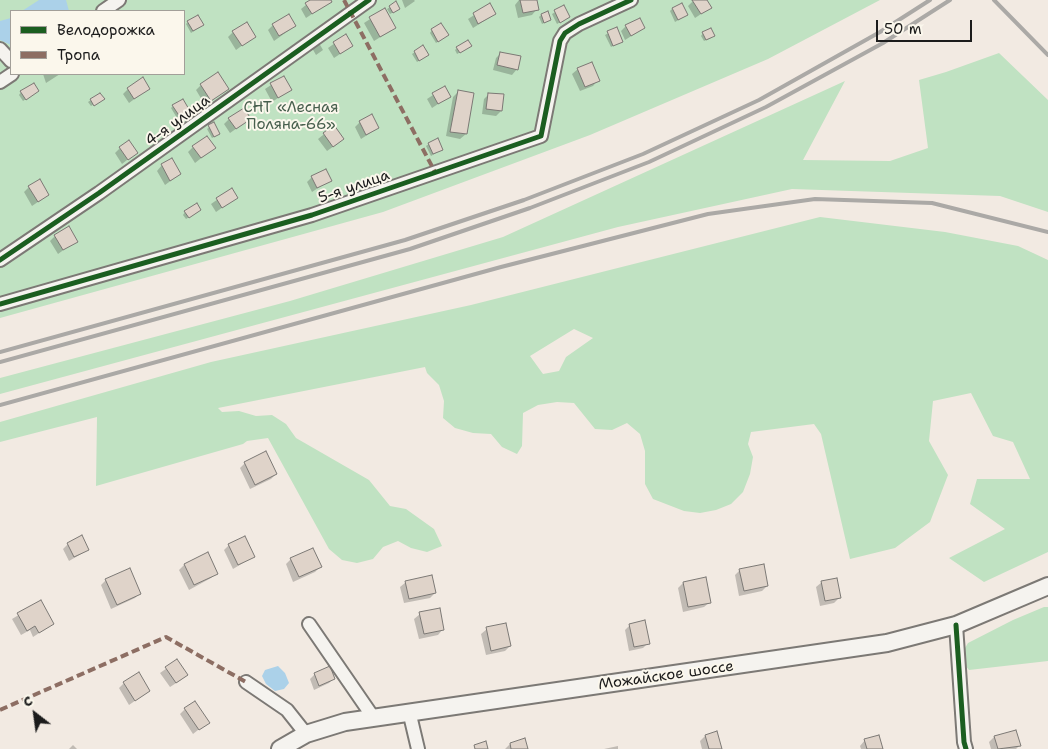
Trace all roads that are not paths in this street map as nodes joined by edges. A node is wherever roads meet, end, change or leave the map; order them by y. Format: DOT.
graph roads {
  1 [pos="119,0"];
  2 [pos="369,0"];
  3 [pos="630,0"];
  4 [pos="104,10"];
  5 [pos="0,49"];
  6 [pos="10,60"];
  7 [pos="10,75"];
  8 [pos="0,82"];
  9 [pos="0,260"];
  10 [pos="0,304"];
  11 [pos="1048,586"];
  12 [pos="309,624"];
  13 [pos="956,625"];
  14 [pos="246,682"];
  15 [pos="409,711"];
  16 [pos="373,717"];
  17 [pos="306,734"];
  18 [pos="280,749"];
  19 [pos="418,749"];
  20 [pos="966,749"];
  1 -- 4 [label="street"];
  2 -- 9 [label="street, 4-я улица"];
  3 -- 10 [label="street, 5-я улица"];
  5 -- 6 [label="street"];
  7 -- 8 [label="street"];
  11 -- 13 [label="main road, Можайское шоссе"];
  12 -- 16 [label="street"];
  13 -- 15 [label="main road, Можайское шоссе"];
  13 -- 20 [label="street"];
  14 -- 17 [label="street"];
  15 -- 16 [label="main road, Можайское шоссе"];
  15 -- 19 [label="street"];
  16 -- 17 [label="main road, Можайское шоссе"];
  17 -- 18 [label="main road, Можайское шоссе"];
}
